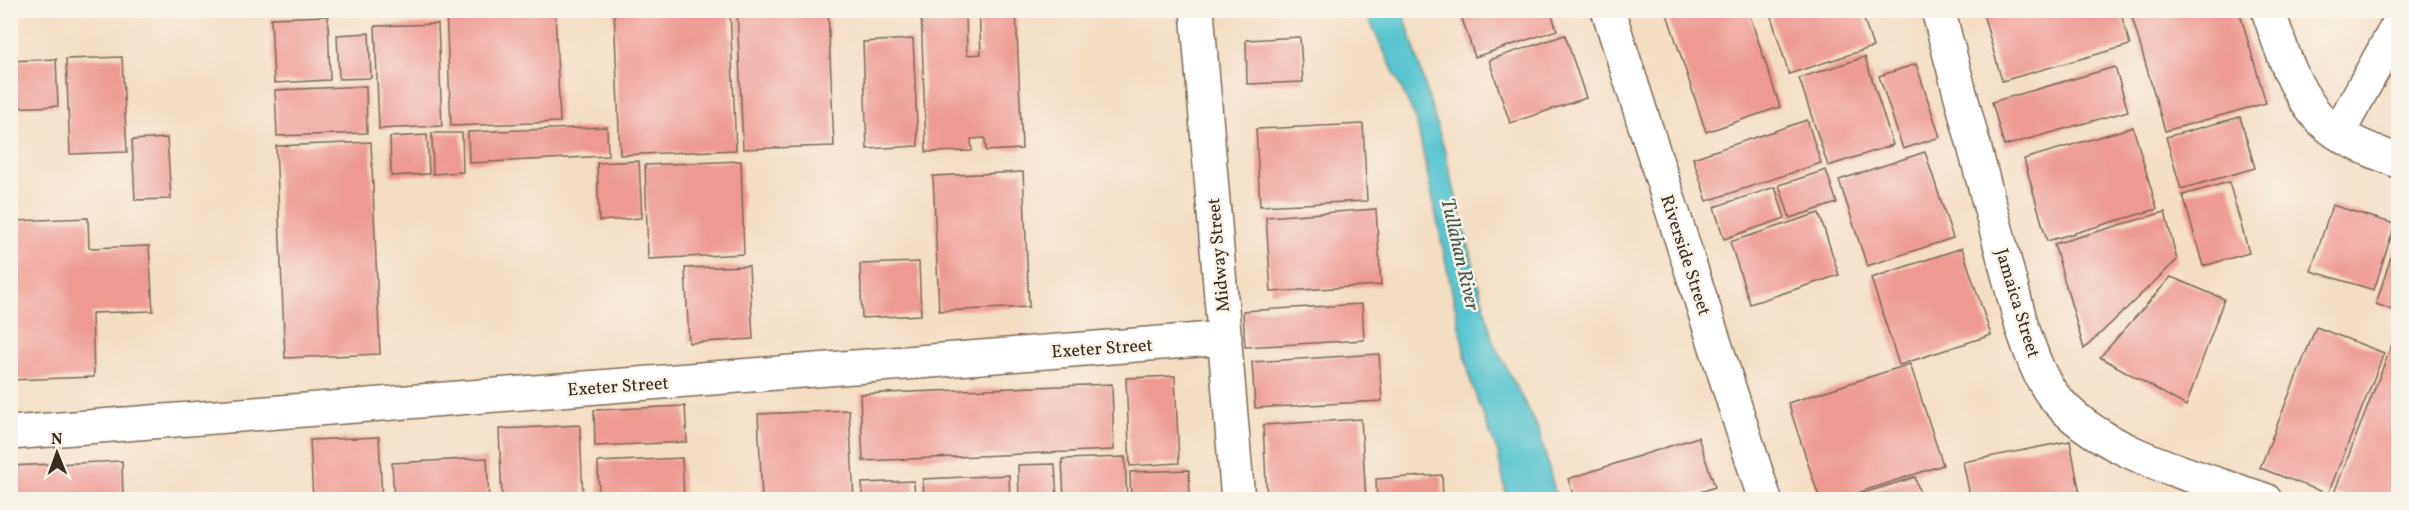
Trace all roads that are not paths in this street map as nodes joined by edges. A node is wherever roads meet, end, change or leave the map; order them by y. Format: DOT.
graph roads {
  1 [pos="1197,10"];
  2 [pos="1608,10"];
  3 [pos="1938,10"];
  4 [pos="2268,10"];
  5 [pos="2398,25"];
  6 [pos="2338,133"];
  7 [pos="2398,161"];
  8 [pos="1225,338"];
  9 [pos="10,433"];
  10 [pos="1238,500"];
  11 [pos="1765,500"];
  12 [pos="2265,500"];
  1 -- 8 [label="street, Midway Street"];
  2 -- 11 [label="street, Riverside Street"];
  3 -- 12 [label="street, Jamaica Street"];
  4 -- 6 [label="street"];
  5 -- 6 [label="street"];
  6 -- 7 [label="street"];
  8 -- 9 [label="street, Exeter Street"];
  8 -- 10 [label="street, Midway Street"];
}
